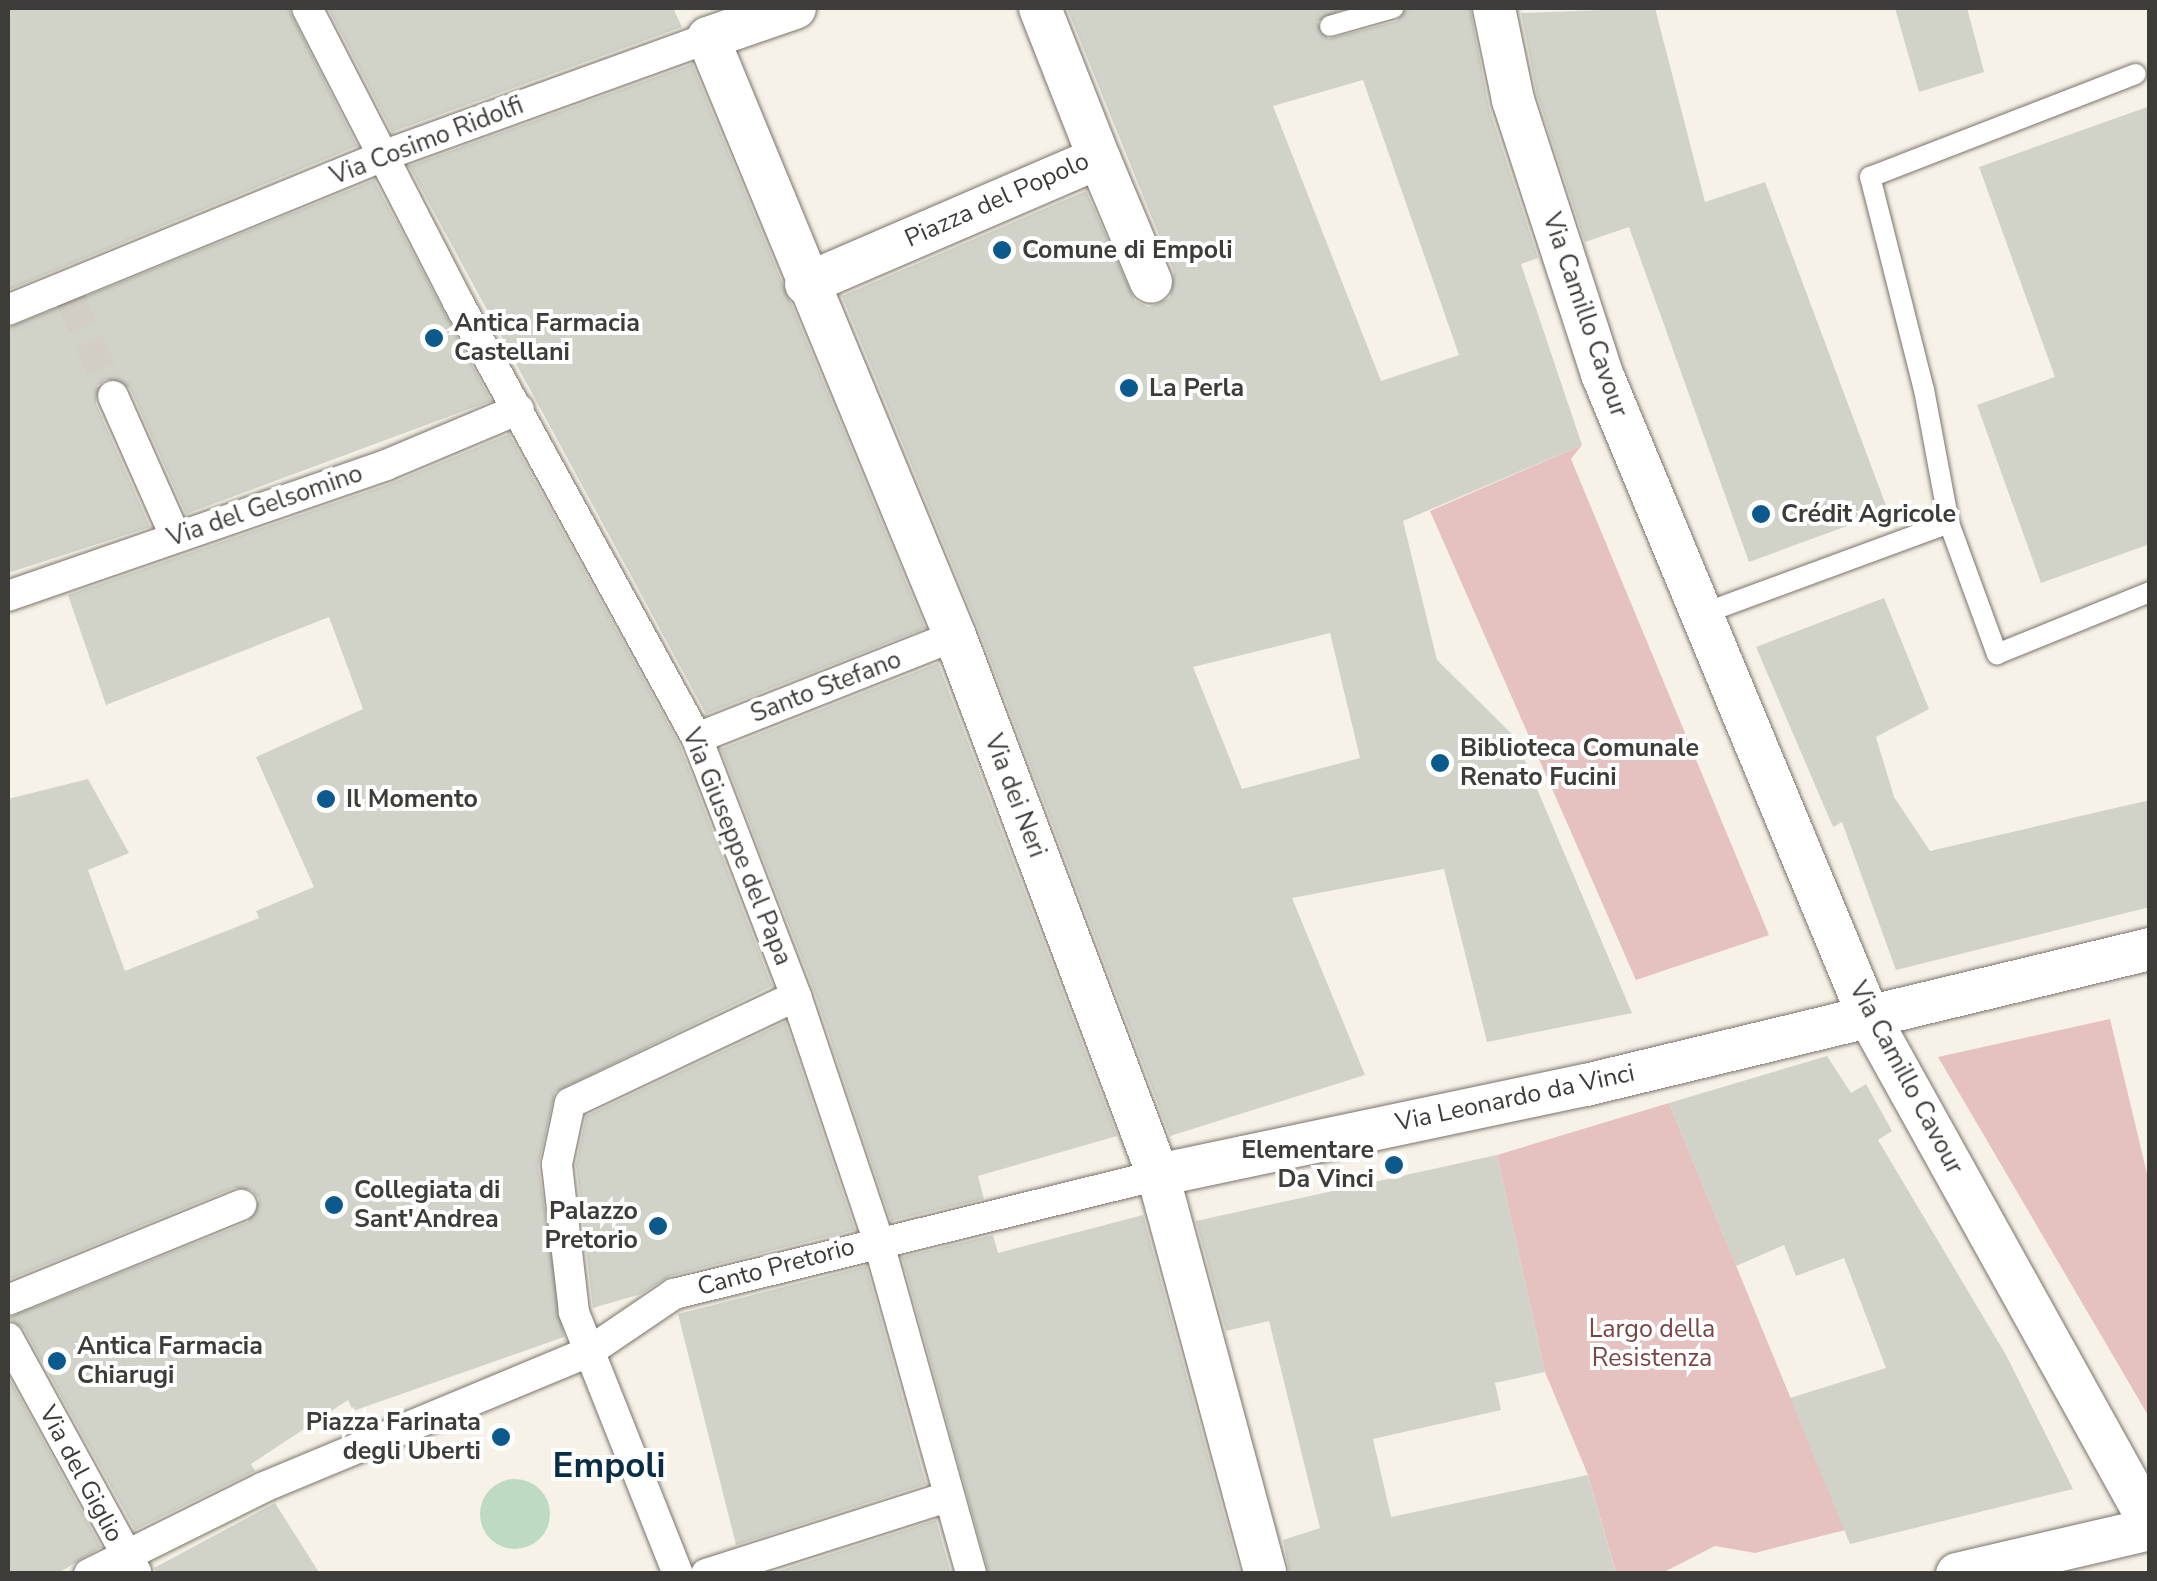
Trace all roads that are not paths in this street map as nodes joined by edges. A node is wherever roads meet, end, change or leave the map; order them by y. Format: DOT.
graph roads {
  1 [pos="307,8"];
  2 [pos="795,8"];
  3 [pos="1040,8"];
  4 [pos="1392,8"];
  5 [pos="1494,8"];
  6 [pos="1330,26"];
  7 [pos="708,38"];
  8 [pos="2136,74"];
  9 [pos="385,156"];
  10 [pos="1099,158"];
  11 [pos="1150,282"];
  12 [pos="806,284"];
  13 [pos="8,310"];
  14 [pos="114,396"];
  15 [pos="519,409"];
  16 [pos="1949,523"];
  17 [pos="175,536"];
  18 [pos="2150,592"];
  19 [pos="8,596"];
  20 [pos="1702,614"];
  21 [pos="955,636"];
  22 [pos="696,738"];
  23 [pos="2150,948"];
  24 [pos="796,996"];
  25 [pos="1868,1015"];
  26 [pos="1158,1175"];
  27 [pos="241,1206"];
  28 [pos="878,1240"];
  29 [pos="8,1300"];
  30 [pos="8,1338"];
  31 [pos="590,1351"];
  32 [pos="947,1497"];
  33 [pos="2150,1526"];
  34 [pos="132,1566"];
  35 [pos="89,1574"];
  36 [pos="678,1574"];
  37 [pos="706,1574"];
  38 [pos="971,1574"];
  39 [pos="1266,1574"];
  40 [pos="1957,1574"];
  1 -- 9 [label="street, Via Giuseppe del Papa"];
  2 -- 7 [label="street, Via Cosimo Ridolfi"];
  3 -- 10 [label="street, Piazza del Popolo"];
  4 -- 6 [label="lane"];
  5 -- 20 [label="street, Via Camillo Cavour"];
  7 -- 9 [label="street, Via Cosimo Ridolfi"];
  7 -- 12 [label="street, Via dei Neri"];
  8 -- 16 [label="lane"];
  9 -- 13 [label="street, Via Cosimo Ridolfi"];
  9 -- 15 [label="street, Via Giuseppe del Papa"];
  10 -- 11 [label="street"];
  10 -- 12 [label="street, Piazza del Popolo"];
  12 -- 21 [label="street, Via dei Neri"];
  14 -- 17 [label="street"];
  15 -- 17 [label="street, Via del Gelsomino"];
  15 -- 22 [label="street, Via Giuseppe del Papa"];
  16 -- 18 [label="lane"];
  16 -- 20 [label="lane"];
  17 -- 19 [label="street, Via del Gelsomino"];
  20 -- 25 [label="street, Via Camillo Cavour"];
  21 -- 22 [label="street, Santo Stefano"];
  21 -- 26 [label="street, Via dei Neri"];
  22 -- 24 [label="street, Via Giuseppe del Papa"];
  23 -- 25 [label="street, Via Leonardo da Vinci"];
  24 -- 28 [label="street, Via Giuseppe del Papa"];
  24 -- 31 [label="street"];
  25 -- 26 [label="street, Via Leonardo da Vinci"];
  25 -- 33 [label="street, Via Camillo Cavour"];
  26 -- 28 [label="street, Via Leonardo da Vinci"];
  26 -- 39 [label="street, Via dei Neri"];
  27 -- 29 [label="street"];
  28 -- 31 [label="street, Canto Pretorio"];
  28 -- 32 [label="street, Via Giuseppe del Papa"];
  30 -- 34 [label="street, Via del Giglio"];
  31 -- 34 [label="street, Canto Pretorio"];
  31 -- 36 [label="street"];
  32 -- 37 [label="street"];
  32 -- 38 [label="street, Via Giuseppe del Papa"];
  33 -- 40 [label="street"];
  34 -- 35 [label="street, Canto Pretorio"];
}
